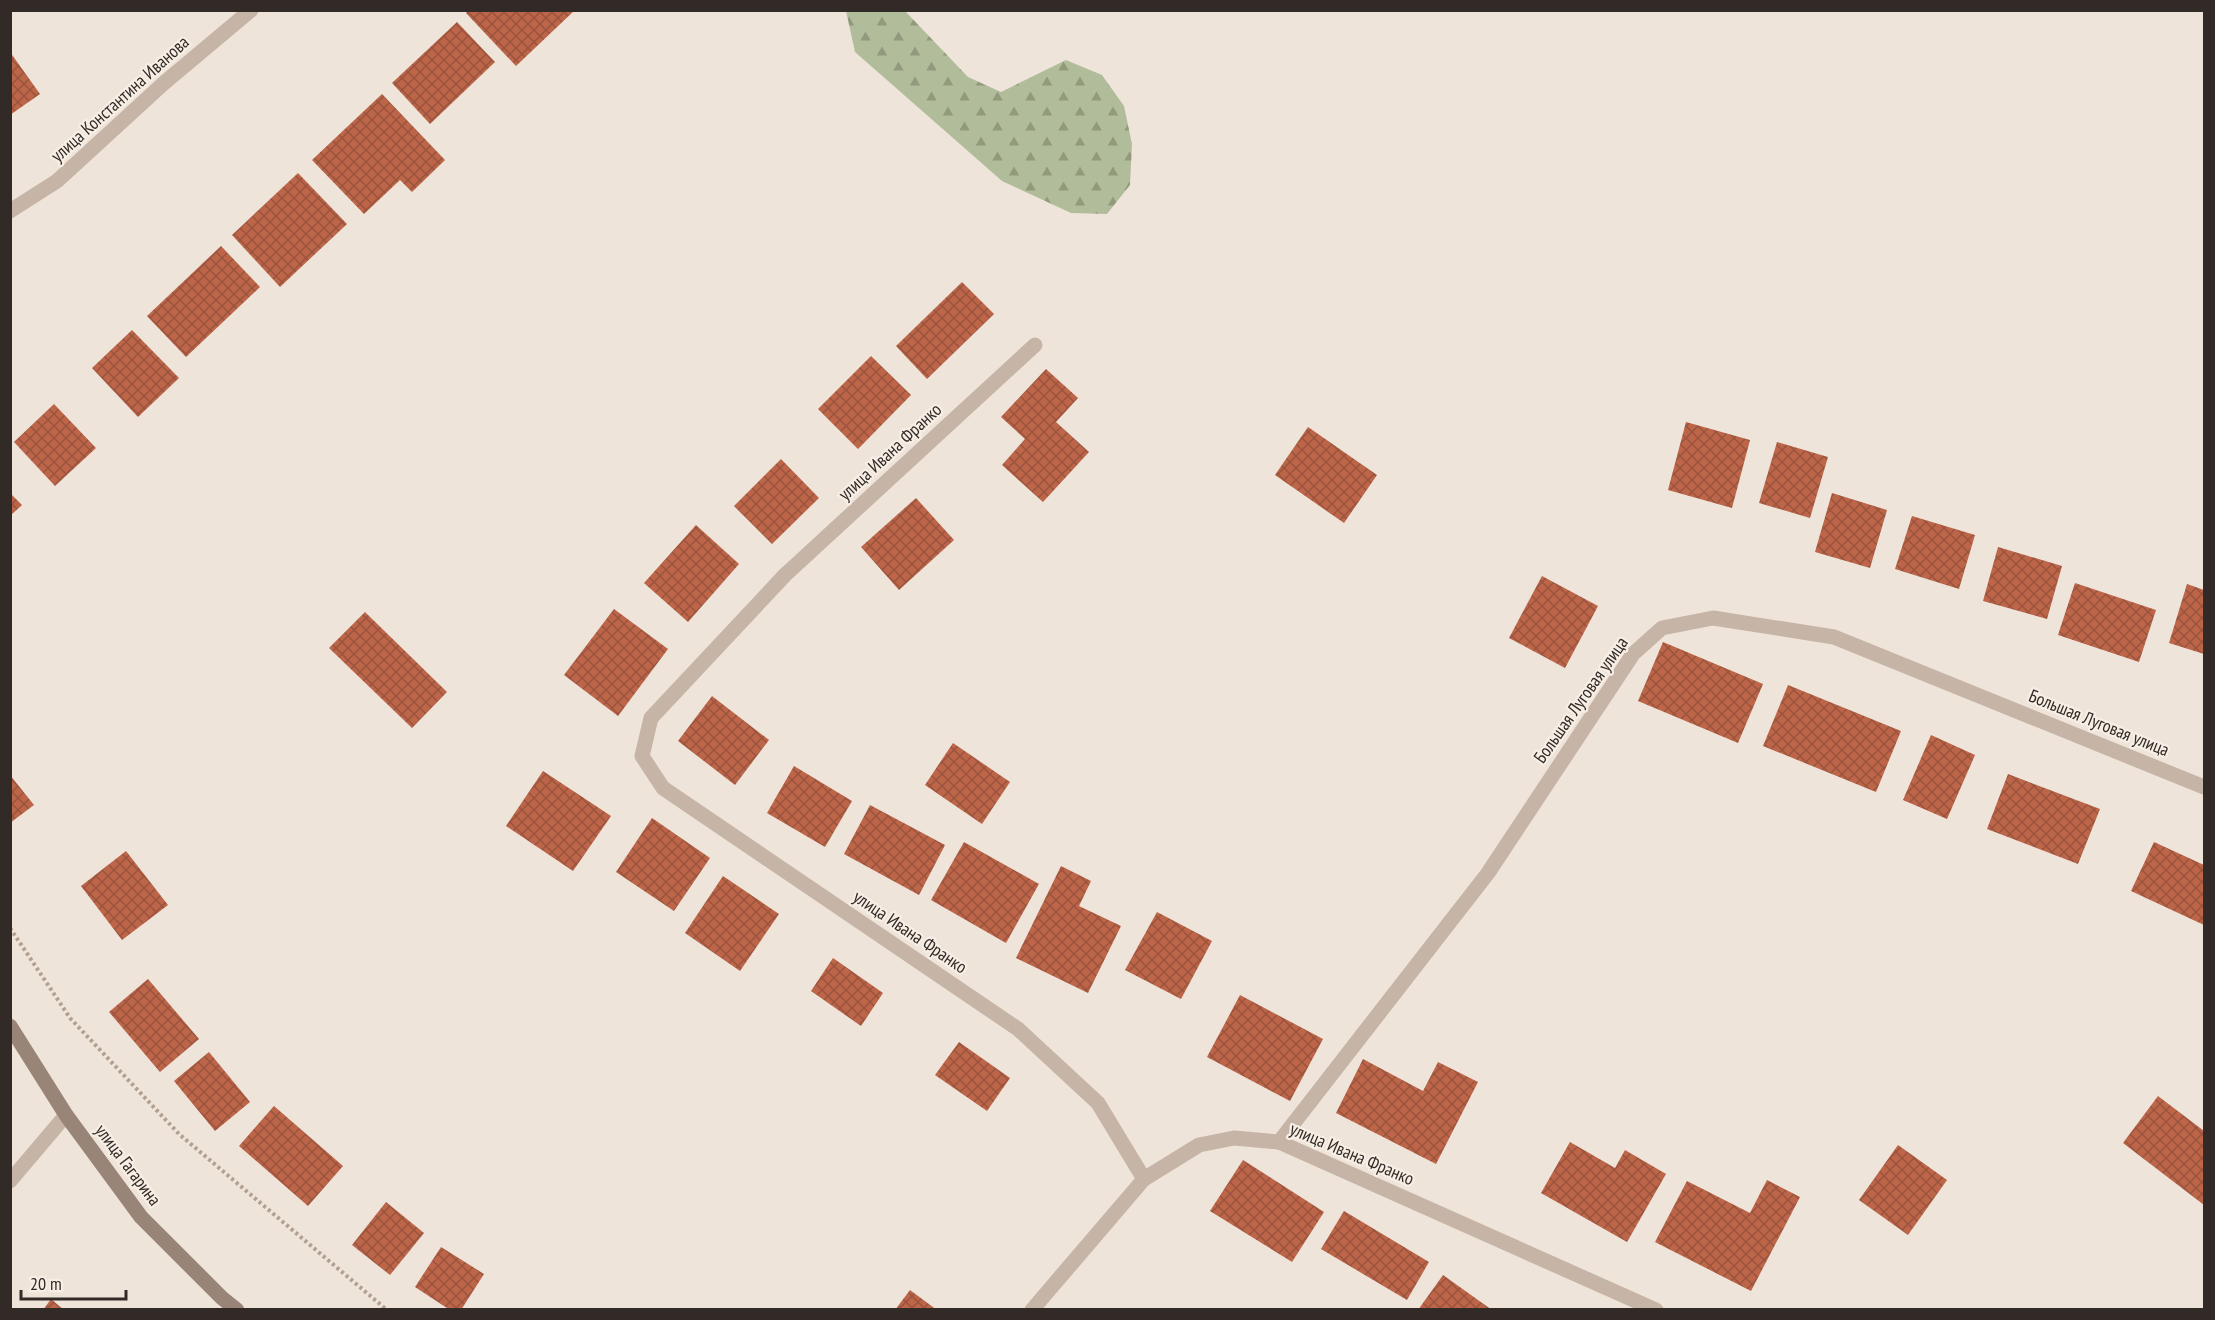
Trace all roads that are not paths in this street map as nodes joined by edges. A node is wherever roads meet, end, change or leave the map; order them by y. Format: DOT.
graph roads {
  1 [pos="251,10"];
  2 [pos="10,211"];
  3 [pos="1035,345"];
  4 [pos="2205,787"];
  5 [pos="10,1026"];
  6 [pos="66,1115"];
  7 [pos="1280,1142"];
  8 [pos="1144,1179"];
  9 [pos="10,1181"];
  10 [pos="237,1310"];
  11 [pos="1032,1310"];
  12 [pos="1656,1310"];
  1 -- 2 [label="street, улица Константина Иванова"];
  3 -- 8 [label="street, улица Ивана Франко"];
  4 -- 7 [label="street, Большая Луговая улица"];
  5 -- 6 [label="main road, улица Гагарина"];
  6 -- 9 [label="street"];
  6 -- 10 [label="main road, улица Гагарина"];
  7 -- 8 [label="street, улица Ивана Франко"];
  7 -- 12 [label="street, улица Ивана Франко"];
  8 -- 11 [label="street"];
}
